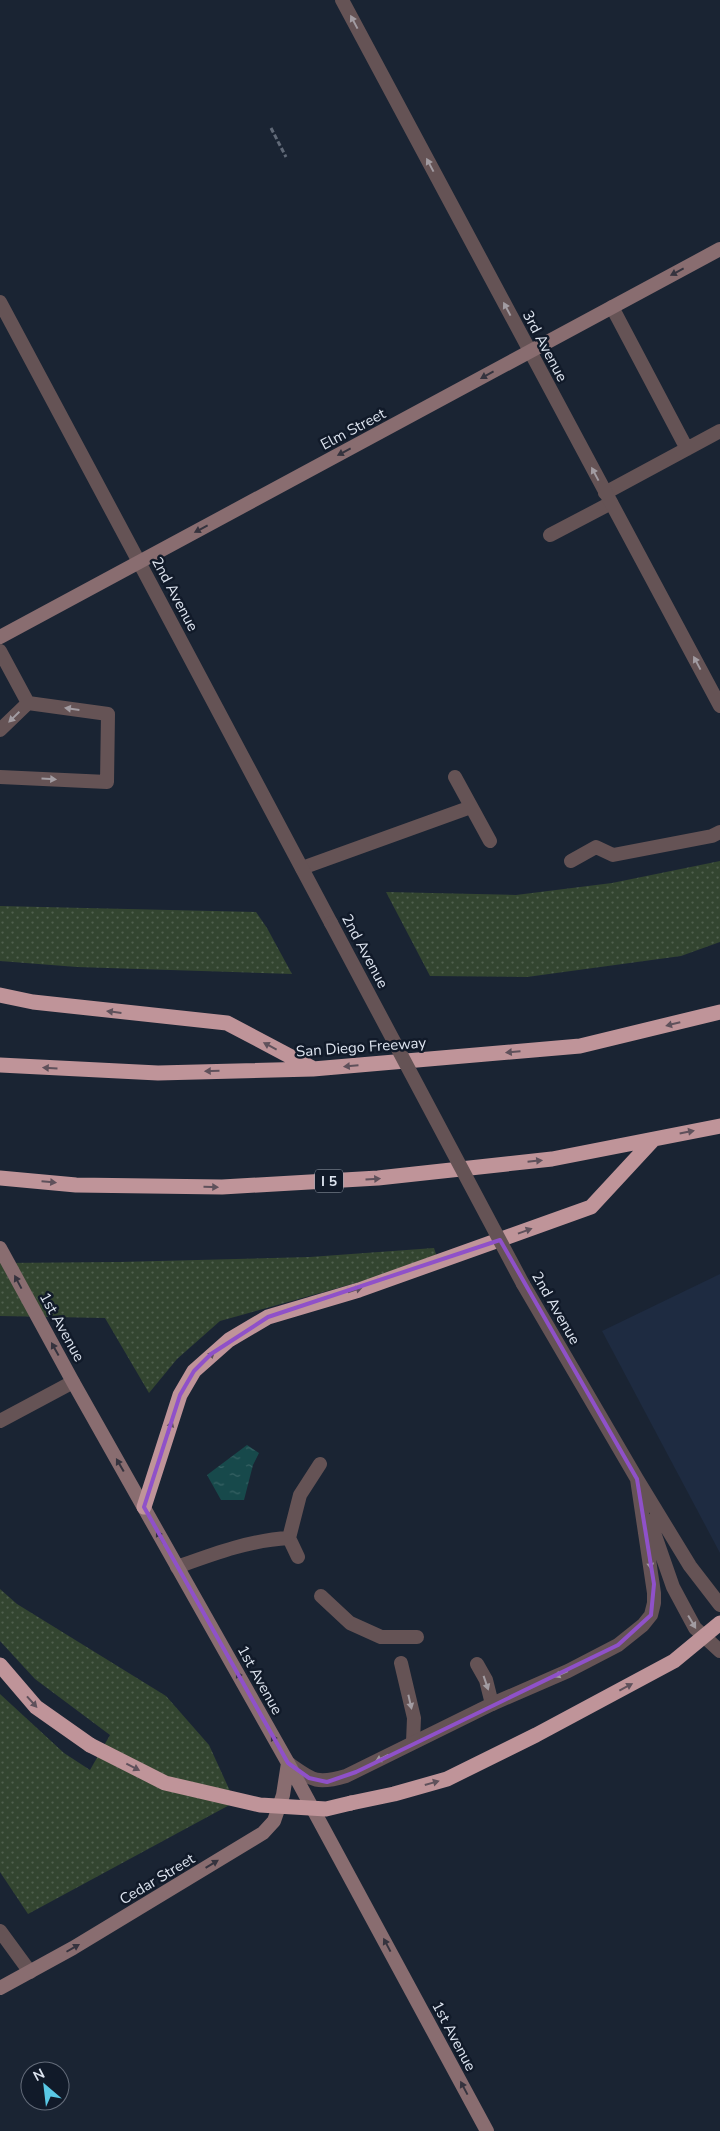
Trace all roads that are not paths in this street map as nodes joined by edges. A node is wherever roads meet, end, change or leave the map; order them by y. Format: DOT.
graph roads {
  1 [pos="342,0"];
  2 [pos="720,249"];
  3 [pos="0,302"];
  4 [pos="612,307"];
  5 [pos="530,352"];
  6 [pos="720,431"];
  7 [pos="687,449"];
  8 [pos="608,498"];
  9 [pos="550,535"];
  10 [pos="139,562"];
  11 [pos="0,637"];
  12 [pos="0,651"];
  13 [pos="28,703"];
  14 [pos="720,706"];
  15 [pos="0,730"];
  16 [pos="0,777"];
  17 [pos="454,778"];
  18 [pos="471,807"];
  19 [pos="720,832"];
  20 [pos="490,841"];
  21 [pos="571,861"];
  22 [pos="302,868"];
  23 [pos="0,995"];
  24 [pos="720,1012"];
  25 [pos="0,1065"];
  26 [pos="313,1069"];
  27 [pos="720,1126"];
  28 [pos="654,1139"];
  29 [pos="0,1178"];
  30 [pos="0,1248"];
  31 [pos="73,1382"];
  32 [pos="0,1421"];
  33 [pos="320,1464"];
  34 [pos="637,1480"];
  35 [pos="144,1507"];
  36 [pos="289,1538"];
  37 [pos="298,1557"];
  38 [pos="177,1567"];
  39 [pos="321,1596"];
  40 [pos="720,1605"];
  41 [pos="720,1623"];
  42 [pos="417,1638"];
  43 [pos="704,1638"];
  44 [pos="720,1651"];
  45 [pos="401,1662"];
  46 [pos="477,1664"];
  47 [pos="0,1665"];
  48 [pos="492,1704"];
  49 [pos="413,1742"];
  50 [pos="288,1763"];
  51 [pos="0,1931"];
  52 [pos="30,1972"];
  53 [pos="0,1988"];
  54 [pos="487,2131"];
  5 -- 1 [label="street, 3rd Avenue, one-way"];
  2 -- 4 [label="main road, Elm Street, one-way"];
  3 -- 10 [label="street, 2nd Avenue"];
  4 -- 5 [label="main road, Elm Street"];
  4 -- 7 [label="street"];
  8 -- 5 [label="street, 3rd Avenue, one-way"];
  5 -- 10 [label="main road, Elm Street, one-way"];
  6 -- 7 [label="street"];
  7 -- 8 [label="street"];
  8 -- 9 [label="street"];
  14 -- 8 [label="street, 3rd Avenue, one-way"];
  10 -- 11 [label="main road, Elm Street"];
  10 -- 22 [label="street, 2nd Avenue"];
  12 -- 13 [label="street"];
  13 -- 15 [label="street, one-way"];
  16 -- 13 [label="street, one-way"];
  17 -- 18 [label="street"];
  18 -- 20 [label="street"];
  18 -- 22 [label="street"];
  19 -- 21 [label="street"];
  22 -- 34 [label="street, 2nd Avenue, bridge"];
  26 -- 23 [label="highway, one-way"];
  24 -- 26 [label="highway, San Diego Freeway, one-way"];
  26 -- 25 [label="highway, San Diego Freeway, one-way"];
  28 -- 27 [label="highway, I 5, one-way"];
  29 -- 28 [label="highway, I 5, one-way"];
  35 -- 28 [label="highway, one-way"];
  31 -- 30 [label="main road, 1st Avenue, one-way"];
  31 -- 32 [label="street"];
  35 -- 31 [label="main road, 1st Avenue, one-way"];
  33 -- 36 [label="street"];
  34 -- 40 [label="street, 2nd Avenue"];
  34 -- 43 [label="street, one-way"];
  34 -- 48 [label="street, one-way"];
  38 -- 35 [label="main road, 1st Avenue, one-way"];
  36 -- 37 [label="street"];
  36 -- 38 [label="street"];
  50 -- 38 [label="main road, 1st Avenue, one-way"];
  39 -- 42 [label="street"];
  41 -- 43 [label="highway"];
  43 -- 44 [label="street"];
  47 -- 43 [label="highway, one-way, bridge"];
  45 -- 49 [label="street, one-way"];
  46 -- 48 [label="street, one-way"];
  48 -- 49 [label="street"];
  49 -- 50 [label="street, one-way"];
  52 -- 50 [label="main road, Cedar Street, one-way"];
  54 -- 50 [label="main road, 1st Avenue, one-way"];
  51 -- 52 [label="street"];
  52 -- 53 [label="main road, Cedar Street"];
}
